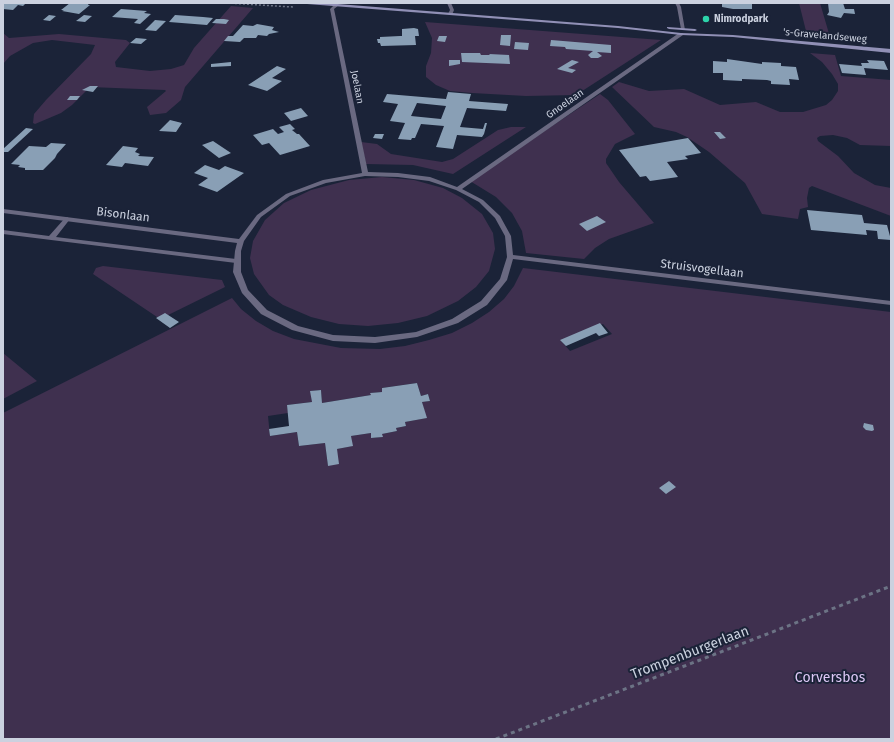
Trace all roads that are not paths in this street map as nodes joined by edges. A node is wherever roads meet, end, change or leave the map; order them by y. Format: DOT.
graph roads {
  1 [pos="307,3"];
  2 [pos="449,3"];
  3 [pos="677,3"];
  4 [pos="337,5"];
  5 [pos="450,14"];
  6 [pos="682,32"];
  7 [pos="891,51"];
  8 [pos="365,174"];
  9 [pos="458,189"];
  10 [pos="3,211"];
  11 [pos="67,219"];
  12 [pos="3,232"];
  13 [pos="50,238"];
  14 [pos="241,241"];
  15 [pos="510,257"];
  16 [pos="236,261"];
  17 [pos="891,303"];
  1 -- 4 [label="street, 's-Gravelandseweg"];
  2 -- 5 [label="street"];
  3 -- 6 [label="street"];
  4 -- 5 [label="street, 's-Gravelandseweg"];
  4 -- 8 [label="street, Joelaan"];
  5 -- 6 [label="street, 's-Gravelandseweg"];
  6 -- 7 [label="street, 's-Gravelandseweg"];
  6 -- 9 [label="street, Gnoelaan"];
  8 -- 9 [label="street"];
  8 -- 14 [label="street"];
  9 -- 15 [label="street"];
  10 -- 11 [label="street, Bisonlaan"];
  11 -- 13 [label="street"];
  11 -- 14 [label="street, Bisonlaan"];
  12 -- 13 [label="street"];
  13 -- 16 [label="street"];
  14 -- 16 [label="street"];
  15 -- 16 [label="street"];
  15 -- 17 [label="street, Struisvogellaan"];
}
